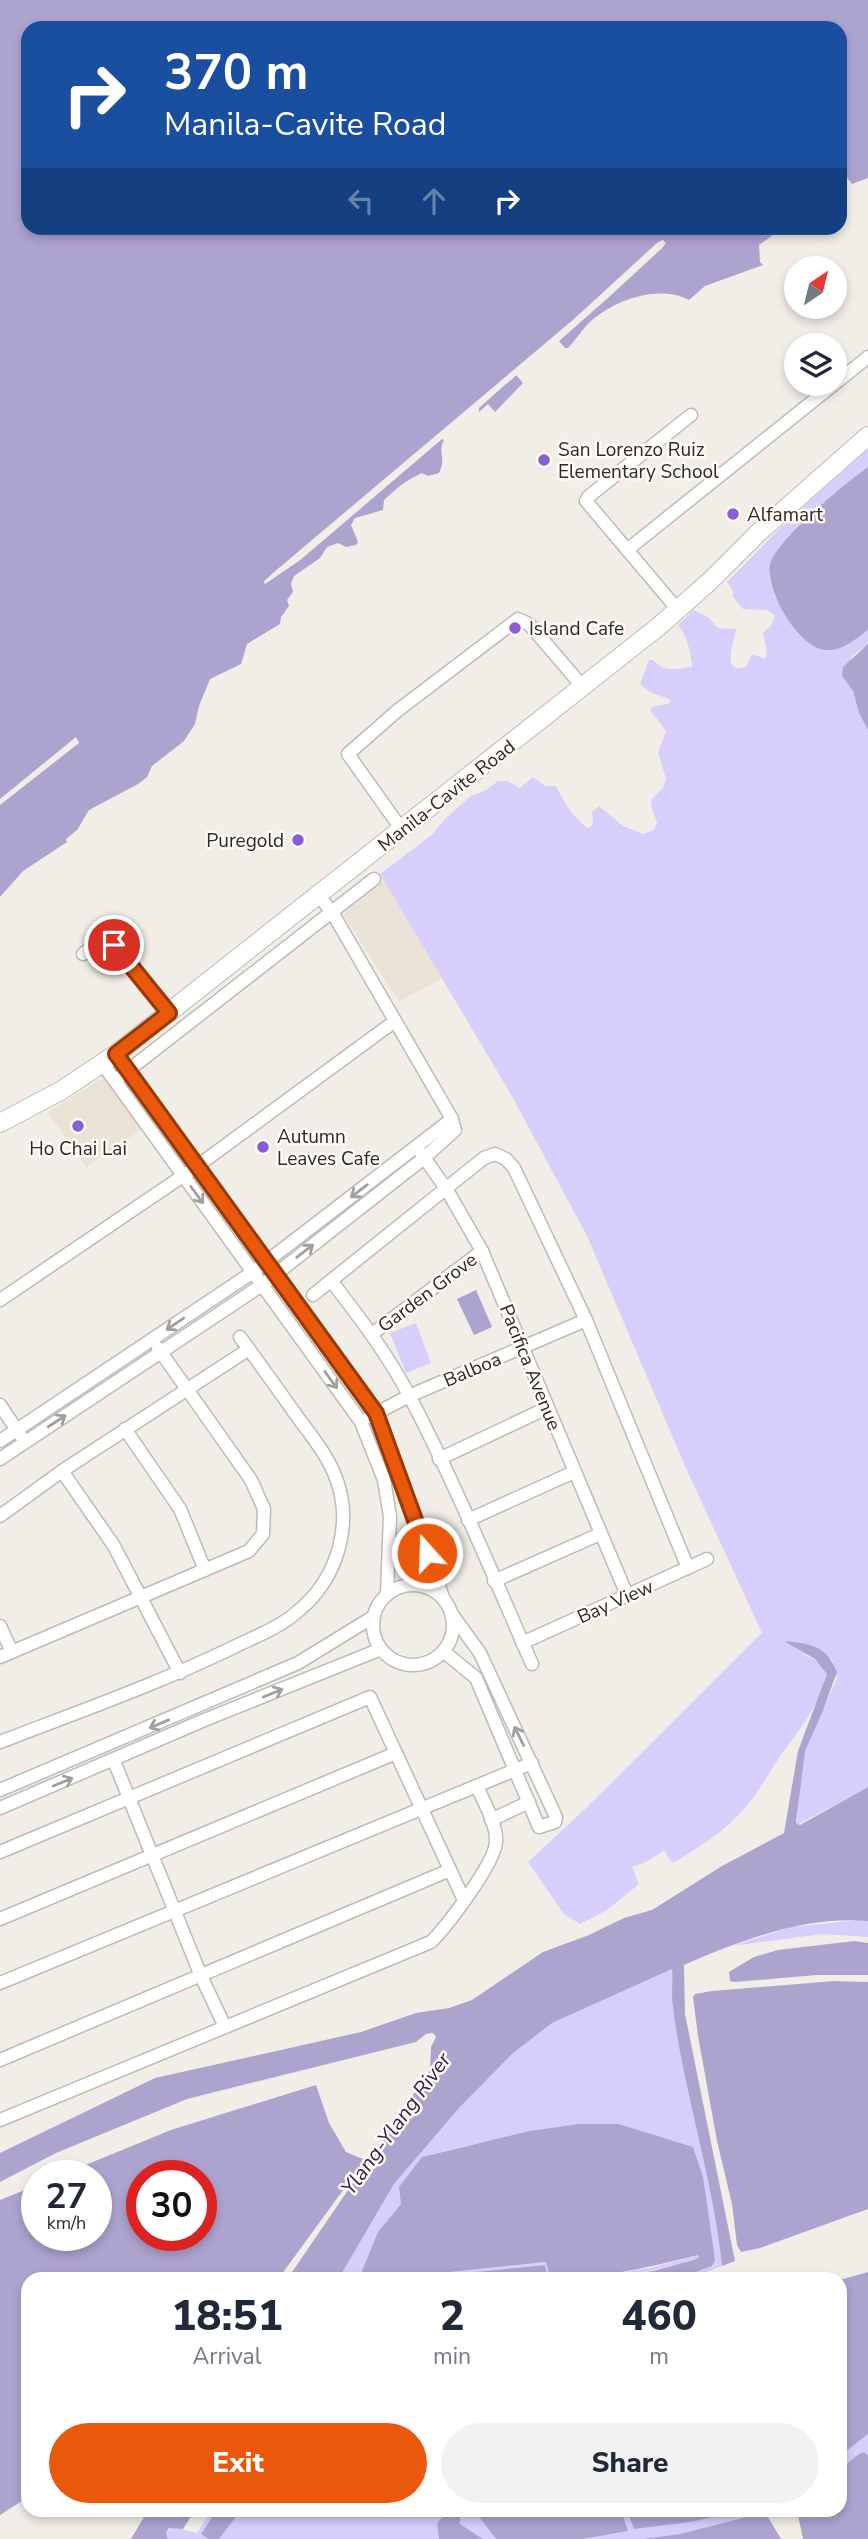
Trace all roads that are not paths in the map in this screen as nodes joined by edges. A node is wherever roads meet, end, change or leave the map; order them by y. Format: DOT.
graph roads {
  1 [pos="868,357"];
  2 [pos="691,415"];
  3 [pos="868,436"];
  4 [pos="627,550"];
  5 [pos="678,610"];
  6 [pos="583,687"];
  7 [pos="402,830"];
  8 [pos="374,879"];
  9 [pos="318,895"];
  10 [pos="332,912"];
  11 [pos="83,954"];
  12 [pos="169,1013"];
  13 [pos="395,1021"];
  14 [pos="109,1058"];
  15 [pos="127,1071"];
  16 [pos="115,1080"];
  17 [pos="0,1123"];
  18 [pos="421,1153"];
  19 [pos="196,1167"];
  20 [pos="183,1175"];
  21 [pos="447,1190"];
  22 [pos="482,1251"];
  23 [pos="265,1262"];
  24 [pos="253,1272"];
  25 [pos="275,1275"];
  26 [pos="332,1282"];
  27 [pos="262,1285"];
  28 [pos="313,1295"];
  29 [pos="0,1300"];
  30 [pos="586,1320"];
  31 [pos="372,1334"];
  32 [pos="240,1337"];
  33 [pos="151,1340"];
  34 [pos="524,1347"];
  35 [pos="248,1349"];
  36 [pos="161,1353"];
  37 [pos="186,1388"];
  38 [pos="409,1396"];
  39 [pos="0,1405"];
  40 [pos="547,1408"];
  41 [pos="376,1413"];
  42 [pos="361,1422"];
  43 [pos="125,1429"];
  44 [pos="5,1434"];
  45 [pos="19,1446"];
  46 [pos="0,1459"];
  47 [pos="439,1459"];
  48 [pos="62,1471"];
  49 [pos="574,1472"];
  50 [pos="0,1516"];
  51 [pos="468,1520"];
  52 [pos="600,1534"];
  53 [pos="707,1559"];
  54 [pos="688,1568"];
  55 [pos="205,1570"];
  56 [pos="494,1581"];
  57 [pos="387,1594"];
  58 [pos="627,1595"];
  59 [pos="140,1599"];
  60 [pos="444,1600"];
  61 [pos="451,1612"];
  62 [pos="373,1617"];
  63 [pos="0,1626"];
  64 [pos="522,1643"];
  65 [pos="381,1649"];
  66 [pos="443,1651"];
  67 [pos="6,1654"];
  68 [pos="532,1664"];
  69 [pos="180,1673"];
  70 [pos="196,1708"];
  71 [pos="202,1721"];
  72 [pos="0,1742"];
  73 [pos="396,1753"];
  74 [pos="114,1761"];
  75 [pos="532,1763"];
  76 [pos="516,1770"];
  77 [pos="477,1786"];
  78 [pos="0,1790"];
  79 [pos="129,1799"];
  80 [pos="529,1802"];
  81 [pos="0,1808"];
  82 [pos="421,1809"];
  83 [pos="491,1820"];
  84 [pos="0,1852"];
  85 [pos="153,1856"];
  86 [pos="450,1870"];
  87 [pos="464,1900"];
  88 [pos="175,1912"];
  89 [pos="0,1919"];
  90 [pos="201,1976"];
  91 [pos="0,1983"];
  92 [pos="225,2027"];
  93 [pos="0,2060"];
  94 [pos="0,2120"];
  1 -- 4 [label="street"];
  2 -- 4 [label="street"];
  3 -- 5 [label="main road, Manila-Cavite Road"];
  4 -- 5 [label="street"];
  5 -- 6 [label="main road, Manila-Cavite Road"];
  6 -- 7 [label="main road, Manila-Cavite Road"];
  6 -- 7 [label="street"];
  7 -- 9 [label="main road, Manila-Cavite Road"];
  8 -- 10 [label="street"];
  9 -- 10 [label="street"];
  9 -- 12 [label="main road, Manila-Cavite Road"];
  10 -- 13 [label="street"];
  10 -- 15 [label="street"];
  11 -- 12 [label="street"];
  12 -- 14 [label="main road, Manila-Cavite Road"];
  13 -- 18 [label="street"];
  13 -- 19 [label="street"];
  14 -- 15 [label="street"];
  14 -- 16 [label="street"];
  14 -- 17 [label="main road, Manila-Cavite Road"];
  15 -- 16 [label="street"];
  15 -- 19 [label="street"];
  16 -- 20 [label="street"];
  18 -- 21 [label="street, Pacifica Avenue"];
  18 -- 23 [label="street, one-way"];
  25 -- 18 [label="street, one-way"];
  19 -- 20 [label="street"];
  19 -- 23 [label="street"];
  20 -- 24 [label="street, one-way"];
  20 -- 29 [label="street"];
  21 -- 22 [label="street, Pacifica Avenue"];
  21 -- 26 [label="street"];
  21 -- 30 [label="street"];
  22 -- 31 [label="street, Garden Grove"];
  22 -- 34 [label="street, Pacifica Avenue"];
  23 -- 24 [label="street"];
  23 -- 25 [label="street"];
  24 -- 27 [label="street"];
  24 -- 33 [label="street, one-way"];
  25 -- 27 [label="street"];
  25 -- 41 [label="street"];
  26 -- 28 [label="street"];
  26 -- 31 [label="street"];
  27 -- 36 [label="street"];
  27 -- 42 [label="street, one-way"];
  30 -- 34 [label="street, Balboa"];
  30 -- 54 [label="street"];
  31 -- 38 [label="street"];
  32 -- 35 [label="street"];
  33 -- 36 [label="street"];
  33 -- 44 [label="street"];
  34 -- 38 [label="street, Balboa"];
  34 -- 40 [label="street, Pacifica Avenue"];
  35 -- 37 [label="street"];
  35 -- 69 [label="street"];
  36 -- 37 [label="street"];
  45 -- 36 [label="street, one-way"];
  37 -- 43 [label="street"];
  37 -- 55 [label="street"];
  38 -- 41 [label="street, Balboa"];
  38 -- 47 [label="street"];
  39 -- 44 [label="street"];
  40 -- 47 [label="street"];
  40 -- 49 [label="street, Pacifica Avenue"];
  41 -- 42 [label="street, Balboa"];
  41 -- 60 [label="street"];
  42 -- 57 [label="street"];
  43 -- 48 [label="street"];
  43 -- 55 [label="street"];
  44 -- 45 [label="street"];
  45 -- 46 [label="street"];
  47 -- 51 [label="street"];
  48 -- 50 [label="street"];
  48 -- 59 [label="street"];
  49 -- 51 [label="street"];
  49 -- 52 [label="street, Pacifica Avenue"];
  51 -- 56 [label="street"];
  52 -- 56 [label="street"];
  52 -- 58 [label="street, Pacifica Avenue"];
  53 -- 54 [label="street, Bay View"];
  54 -- 58 [label="street, Bay View"];
  55 -- 59 [label="street"];
  56 -- 64 [label="street"];
  57 -- 60 [label="street"];
  57 -- 62 [label="street"];
  58 -- 64 [label="street, Bay View"];
  59 -- 67 [label="street"];
  59 -- 69 [label="street"];
  60 -- 61 [label="street"];
  61 -- 66 [label="street"];
  75 -- 61 [label="street, one-way"];
  62 -- 65 [label="street"];
  62 -- 70 [label="street"];
  63 -- 67 [label="street"];
  64 -- 68 [label="street"];
  65 -- 66 [label="street"];
  71 -- 65 [label="street, one-way"];
  66 -- 76 [label="street"];
  69 -- 72 [label="street"];
  70 -- 71 [label="street"];
  70 -- 78 [label="street, one-way"];
  71 -- 74 [label="street"];
  73 -- 79 [label="street"];
  73 -- 82 [label="street"];
  73 -- 85 [label="street"];
  74 -- 79 [label="street"];
  81 -- 74 [label="street, one-way"];
  75 -- 76 [label="street"];
  75 -- 80 [label="street"];
  76 -- 77 [label="street"];
  76 -- 80 [label="street"];
  77 -- 82 [label="street"];
  77 -- 83 [label="street"];
  79 -- 84 [label="street"];
  79 -- 85 [label="street"];
  80 -- 83 [label="street"];
  82 -- 86 [label="street"];
  82 -- 88 [label="street"];
  83 -- 87 [label="street"];
  85 -- 88 [label="street"];
  85 -- 89 [label="street"];
  86 -- 87 [label="street"];
  86 -- 90 [label="street"];
  87 -- 92 [label="street"];
  88 -- 90 [label="street"];
  88 -- 91 [label="street"];
  90 -- 92 [label="street"];
  90 -- 93 [label="street"];
  92 -- 94 [label="street"];
}
